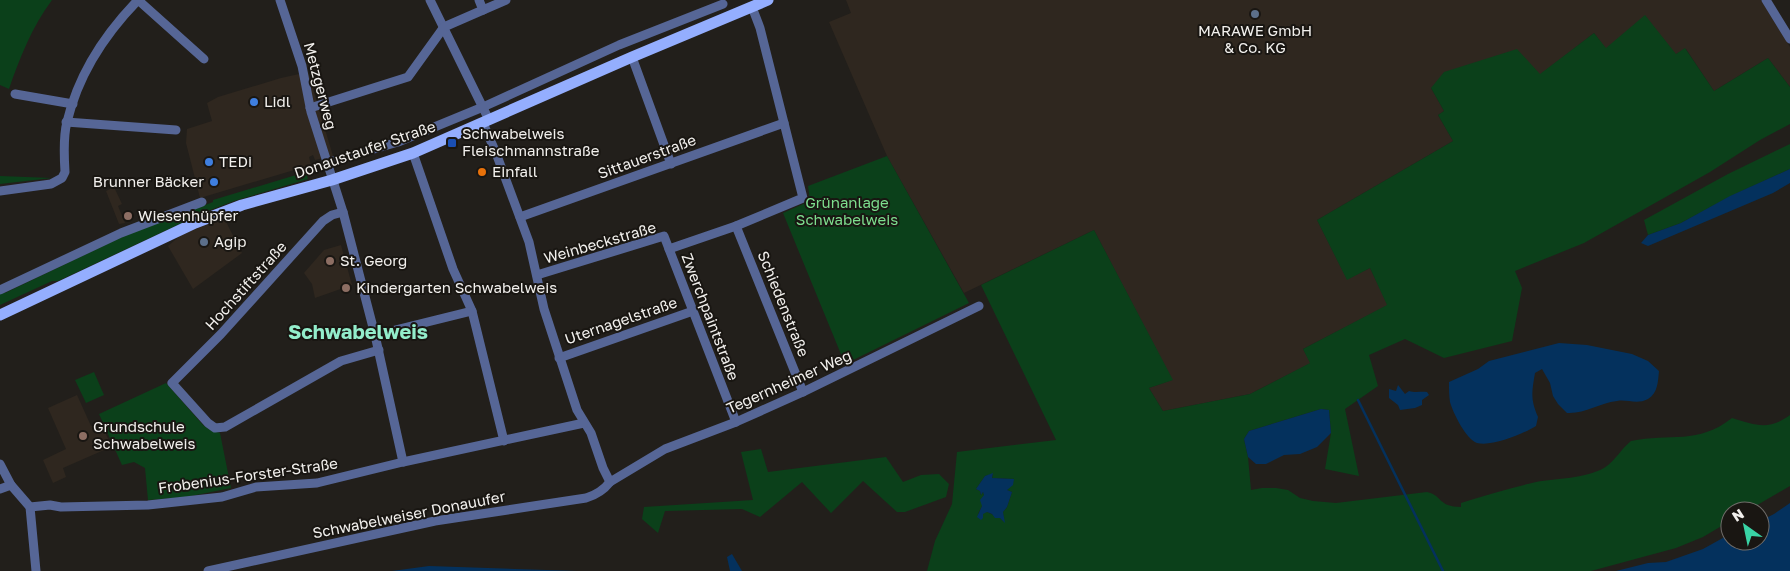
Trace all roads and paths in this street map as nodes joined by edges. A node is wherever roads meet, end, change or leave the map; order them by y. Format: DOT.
graph roads {
  1 [pos="138,0"];
  2 [pos="280,0"];
  3 [pos="430,0"];
  4 [pos="479,0"];
  5 [pos="506,0"];
  6 [pos="768,0"];
  7 [pos="1766,0"];
  8 [pos="723,4"];
  9 [pos="752,7"];
  10 [pos="483,10"];
  11 [pos="444,27"];
  12 [pos="1790,39"];
  13 [pos="632,57"];
  14 [pos="204,59"];
  15 [pos="15,94"];
  16 [pos="73,104"];
  17 [pos="483,107"];
  18 [pos="310,108"];
  19 [pos="66,122"];
  20 [pos="486,122"];
  21 [pos="784,123"];
  22 [pos="176,130"];
  23 [pos="414,152"];
  24 [pos="326,163"];
  25 [pos="670,164"];
  26 [pos="332,180"];
  27 [pos="0,191"];
  28 [pos="202,202"];
  29 [pos="343,212"];
  30 [pos="520,217"];
  31 [pos="736,226"];
  32 [pos="669,249"];
  33 [pos="537,275"];
  34 [pos="0,290"];
  35 [pos="979,306"];
  36 [pos="472,310"];
  37 [pos="693,310"];
  38 [pos="0,315"];
  39 [pos="375,335"];
  40 [pos="379,350"];
  41 [pos="559,358"];
  42 [pos="803,392"];
  43 [pos="736,422"];
  44 [pos="584,423"];
  45 [pos="504,441"];
  46 [pos="403,462"];
  47 [pos="0,464"];
  48 [pos="610,482"];
  49 [pos="11,485"];
  50 [pos="0,489"];
  51 [pos="30,507"];
  52 [pos="36,571"];
  53 [pos="208,571"];
  1 -- 14 [label="street"];
  1 -- 16 [label="street"];
  2 -- 18 [label="street, Metzgerweg"];
  3 -- 11 [label="street"];
  4 -- 10 [label="street"];
  5 -- 10 [label="street"];
  6 -- 9 [label="main road, Donaustaufer Straße"];
  7 -- 12 [label="street"];
  8 -- 17 [label="street, Donaustaufer Straße"];
  9 -- 13 [label="main road, Donaustaufer Straße"];
  9 -- 21 [label="street"];
  10 -- 11 [label="street"];
  11 -- 17 [label="street"];
  11 -- 18 [label="street"];
  13 -- 20 [label="main road, Donaustaufer Straße"];
  13 -- 25 [label="street"];
  15 -- 16 [label="street"];
  16 -- 19 [label="street"];
  17 -- 20 [label="street"];
  17 -- 24 [label="street, Donaustaufer Straße"];
  18 -- 24 [label="street, Metzgerweg"];
  19 -- 22 [label="street"];
  19 -- 27 [label="street"];
  20 -- 23 [label="main road, Donaustaufer Straße"];
  20 -- 30 [label="street"];
  21 -- 25 [label="street, Sittauerstraße"];
  21 -- 31 [label="street, Weinbeckstraße"];
  23 -- 26 [label="main road, Donaustaufer Straße"];
  23 -- 36 [label="street"];
  24 -- 26 [label="street, Metzgerweg"];
  25 -- 30 [label="street, Sittauerstraße"];
  26 -- 29 [label="street, Metzgerweg"];
  26 -- 38 [label="main road, Donaustaufer Straße"];
  28 -- 34 [label="street"];
  29 -- 39 [label="street, Metzgerweg"];
  29 -- 40 [label="street, Hochstiftstraße"];
  30 -- 33 [label="street"];
  31 -- 32 [label="street, Weinbeckstraße"];
  31 -- 42 [label="street, Schiedenstraße"];
  32 -- 33 [label="street, Weinbeckstraße"];
  32 -- 37 [label="street, Zwerchpaintstraße"];
  33 -- 41 [label="street"];
  35 -- 42 [label="street, Tegernheimer Weg"];
  36 -- 39 [label="street"];
  36 -- 45 [label="street"];
  37 -- 41 [label="street, Uternagelstraße"];
  37 -- 43 [label="street, Zwerchpaintstraße"];
  39 -- 40 [label="street, Metzgerweg"];
  40 -- 46 [label="street, Metzgerweg"];
  41 -- 44 [label="street"];
  42 -- 43 [label="street, Tegernheimer Weg"];
  43 -- 48 [label="street, Tegernheimer Weg"];
  44 -- 45 [label="street, Frobenius-Forster-Straße"];
  44 -- 48 [label="street"];
  45 -- 46 [label="street, Frobenius-Forster-Straße"];
  46 -- 51 [label="street, Frobenius-Forster-Straße"];
  47 -- 49 [label="street"];
  48 -- 53 [label="street, Schwabelweiser Donauufer"];
  49 -- 50 [label="street"];
  49 -- 51 [label="street"];
  51 -- 52 [label="street"];
}
